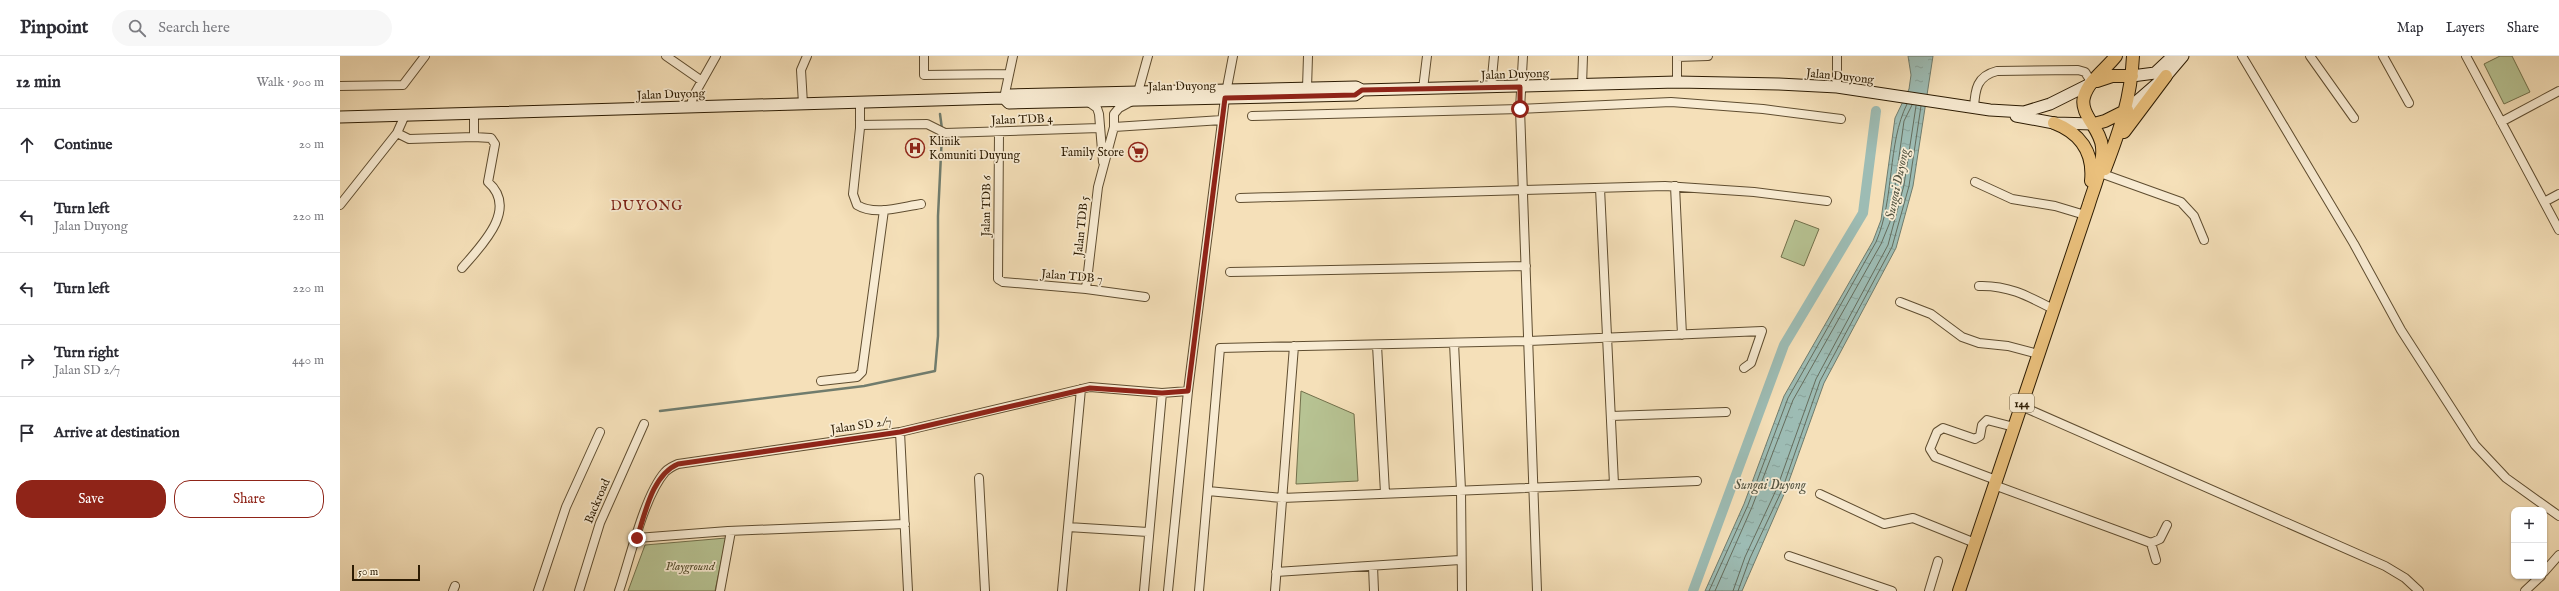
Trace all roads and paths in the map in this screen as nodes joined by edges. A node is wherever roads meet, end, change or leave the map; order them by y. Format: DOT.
graph roads {
  1 [pos="425,56"];
  2 [pos="666,56"];
  3 [pos="716,56"];
  4 [pos="807,56"];
  5 [pos="924,56"];
  6 [pos="1013,56"];
  7 [pos="1148,56"];
  8 [pos="1233,56"];
  9 [pos="1308,56"];
  10 [pos="1427,56"];
  11 [pos="1494,56"];
  12 [pos="1523,56"];
  13 [pos="1583,56"];
  14 [pos="1677,56"];
  15 [pos="1708,56"];
  16 [pos="1837,56"];
  17 [pos="2116,56"];
  18 [pos="2133,56"];
  19 [pos="2173,56"];
  20 [pos="2183,56"];
  21 [pos="2242,56"];
  22 [pos="2310,56"];
  23 [pos="2383,56"];
  24 [pos="2466,56"];
  25 [pos="1008,74"];
  26 [pos="2132,76"];
  27 [pos="2166,76"];
  28 [pos="702,81"];
  29 [pos="1677,82"];
  30 [pos="2092,83"];
  31 [pos="1582,85"];
  32 [pos="340,86"];
  33 [pos="1520,87"];
  34 [pos="1837,87"];
  35 [pos="1307,88"];
  36 [pos="1491,88"];
  37 [pos="1423,89"];
  38 [pos="1362,90"];
  39 [pos="2559,91"];
  40 [pos="1226,94"];
  41 [pos="1136,96"];
  42 [pos="1004,98"];
  43 [pos="1087,101"];
  44 [pos="860,102"];
  45 [pos="803,104"];
  46 [pos="2409,104"];
  47 [pos="690,107"];
  48 [pos="1974,108"];
  49 [pos="1520,109"];
  50 [pos="1990,110"];
  51 [pos="2127,110"];
  52 [pos="474,113"];
  53 [pos="405,115"];
  54 [pos="1252,116"];
  55 [pos="340,117"];
  56 [pos="2354,118"];
  57 [pos="1841,119"];
  58 [pos="1222,120"];
  59 [pos="2501,122"];
  60 [pos="2054,123"];
  61 [pos="2094,124"];
  62 [pos="860,126"];
  63 [pos="1114,127"];
  64 [pos="1099,128"];
  65 [pos="999,132"];
  66 [pos="397,134"];
  67 [pos="474,137"];
  68 [pos="2111,153"];
  69 [pos="1103,167"];
  70 [pos="2103,174"];
  71 [pos="1975,182"];
  72 [pos="1675,186"];
  73 [pos="1600,188"];
  74 [pos="1524,192"];
  75 [pos="2559,194"];
  76 [pos="1240,198"];
  77 [pos="1827,201"];
  78 [pos="2544,202"];
  79 [pos="921,204"];
  80 [pos="340,205"];
  81 [pos="884,210"];
  82 [pos="2087,210"];
  83 [pos="2559,230"];
  84 [pos="2204,240"];
  85 [pos="1526,266"];
  86 [pos="462,268"];
  87 [pos="1230,272"];
  88 [pos="998,279"];
  89 [pos="1979,286"];
  90 [pos="1086,289"];
  91 [pos="1145,297"];
  92 [pos="1900,302"];
  93 [pos="2053,309"];
  94 [pos="1682,335"];
  95 [pos="1608,338"];
  96 [pos="1529,341"];
  97 [pos="1454,343"];
  98 [pos="1377,344"];
  99 [pos="1294,346"];
  100 [pos="2038,354"];
  101 [pos="1744,368"];
  102 [pos="821,381"];
  103 [pos="1081,389"];
  104 [pos="1188,391"];
  105 [pos="1162,393"];
  106 [pos="2021,406"];
  107 [pos="1726,412"];
  108 [pos="1611,416"];
  109 [pos="644,424"];
  110 [pos="2014,427"];
  111 [pos="600,432"];
  112 [pos="900,432"];
  113 [pos="979,478"];
  114 [pos="1697,481"];
  115 [pos="1995,482"];
  116 [pos="1614,484"];
  117 [pos="1534,487"];
  118 [pos="1460,490"];
  119 [pos="1208,492"];
  120 [pos="1385,493"];
  121 [pos="1820,494"];
  122 [pos="1282,498"];
  123 [pos="2559,516"];
  124 [pos="905,524"];
  125 [pos="2167,525"];
  126 [pos="1068,527"];
  127 [pos="731,531"];
  128 [pos="1148,532"];
  129 [pos="637,538"];
  130 [pos="1975,543"];
  131 [pos="2151,543"];
  132 [pos="2559,555"];
  133 [pos="1789,556"];
  134 [pos="1460,560"];
  135 [pos="2156,560"];
  136 [pos="1938,561"];
  137 [pos="1373,566"];
  138 [pos="2547,569"];
  139 [pos="1276,572"];
  140 [pos="2537,579"];
  141 [pos="2417,590"];
  142 [pos="538,591"];
  143 [pos="580,591"];
  144 [pos="619,591"];
  145 [pos="720,591"];
  146 [pos="908,591"];
  147 [pos="985,591"];
  148 [pos="1062,591"];
  149 [pos="1144,591"];
  150 [pos="1168,591"];
  151 [pos="1199,591"];
  152 [pos="1274,591"];
  153 [pos="1374,591"];
  154 [pos="1462,591"];
  155 [pos="1536,591"];
  156 [pos="1892,591"];
  157 [pos="1929,591"];
  158 [pos="1958,591"];
  159 [pos="2525,591"];
  1 -- 32 [label="street"];
  2 -- 28 [label="street"];
  3 -- 28 [label="street"];
  4 -- 45 [label="street"];
  5 -- 25 [label="street"];
  6 -- 25 [label="street"];
  7 -- 41 [label="street"];
  8 -- 40 [label="street"];
  9 -- 35 [label="street"];
  10 -- 37 [label="street"];
  11 -- 36 [label="street"];
  12 -- 33 [label="street"];
  13 -- 31 [label="street"];
  14 -- 15 [label="street"];
  14 -- 29 [label="street"];
  16 -- 34 [label="street"];
  17 -- 30 [label="main road, 144"];
  18 -- 26 [label="main road, 144"];
  19 -- 26 [label="main road"];
  20 -- 27 [label="main road"];
  21 -- 123 [label="street"];
  22 -- 56 [label="street"];
  23 -- 46 [label="street"];
  24 -- 59 [label="street"];
  25 -- 42 [label="street"];
  26 -- 30 [label="main road"];
  26 -- 51 [label="main road, 144"];
  27 -- 51 [label="main road, 144"];
  27 -- 68 [label="main road"];
  28 -- 47 [label="street"];
  29 -- 31 [label="main road, Jalan Duyong"];
  29 -- 34 [label="main road, Jalan Duyong"];
  30 -- 48 [label="street"];
  30 -- 50 [label="main road, Jalan Duyong"];
  30 -- 61 [label="main road, 144"];
  31 -- 33 [label="main road, Jalan Duyong"];
  33 -- 36 [label="main road, Jalan Duyong"];
  33 -- 49 [label="street"];
  34 -- 48 [label="main road, Jalan Duyong"];
  35 -- 38 [label="main road, Jalan Duyong"];
  35 -- 40 [label="main road, Jalan Duyong"];
  36 -- 37 [label="main road, Jalan Duyong"];
  37 -- 38 [label="main road, Jalan Duyong"];
  38 -- 40 [label="main road, Jalan Duyong"];
  39 -- 59 [label="street"];
  40 -- 41 [label="main road, Jalan Duyong"];
  40 -- 58 [label="street"];
  41 -- 42 [label="main road, Jalan Duyong"];
  41 -- 43 [label="main road, Jalan Duyong"];
  41 -- 63 [label="street, Jalan TDB 5"];
  42 -- 43 [label="main road, Jalan Duyong"];
  42 -- 44 [label="main road, Jalan Duyong"];
  43 -- 64 [label="street"];
  44 -- 45 [label="main road, Jalan Duyong"];
  44 -- 62 [label="street"];
  45 -- 47 [label="main road, Jalan Duyong"];
  47 -- 52 [label="main road, Jalan Duyong"];
  48 -- 50 [label="main road, Jalan Duyong"];
  49 -- 54 [label="street"];
  49 -- 57 [label="street"];
  49 -- 74 [label="street"];
  50 -- 60 [label="main road"];
  51 -- 61 [label="main road, 144"];
  51 -- 68 [label="main road, 144"];
  52 -- 53 [label="main road, Jalan Duyong"];
  52 -- 67 [label="street"];
  53 -- 55 [label="main road, Jalan Duyong"];
  53 -- 66 [label="street"];
  58 -- 63 [label="street"];
  58 -- 104 [label="street"];
  59 -- 78 [label="street"];
  60 -- 61 [label="main road"];
  60 -- 82 [label="main road"];
  61 -- 82 [label="main road, 144"];
  62 -- 65 [label="street, Jalan TDB 4"];
  62 -- 81 [label="street"];
  63 -- 69 [label="street, Jalan TDB 5"];
  64 -- 65 [label="street, Jalan TDB 4"];
  64 -- 69 [label="street"];
  65 -- 88 [label="street, Jalan TDB 6"];
  66 -- 67 [label="street"];
  66 -- 80 [label="street"];
  67 -- 86 [label="street"];
  68 -- 70 [label="main road, 144"];
  69 -- 90 [label="street, Jalan TDB 5"];
  70 -- 82 [label="main road, 144"];
  70 -- 84 [label="street"];
  71 -- 82 [label="street"];
  72 -- 73 [label="street"];
  72 -- 77 [label="street"];
  72 -- 94 [label="street"];
  73 -- 74 [label="street"];
  73 -- 95 [label="street"];
  74 -- 76 [label="street"];
  74 -- 85 [label="street"];
  75 -- 78 [label="street"];
  78 -- 83 [label="street"];
  79 -- 81 [label="street"];
  81 -- 102 [label="street"];
  82 -- 93 [label="main road, 144"];
  85 -- 87 [label="street"];
  85 -- 96 [label="street"];
  88 -- 90 [label="street, Jalan TDB 7"];
  89 -- 93 [label="street"];
  90 -- 91 [label="street, Jalan TDB 7"];
  92 -- 100 [label="street"];
  93 -- 100 [label="main road, 144"];
  94 -- 95 [label="street"];
  94 -- 101 [label="street"];
  95 -- 96 [label="street"];
  95 -- 108 [label="street"];
  96 -- 97 [label="street"];
  96 -- 117 [label="street"];
  97 -- 98 [label="street"];
  97 -- 118 [label="street"];
  98 -- 99 [label="street"];
  98 -- 120 [label="street"];
  99 -- 119 [label="street"];
  99 -- 122 [label="street"];
  100 -- 106 [label="main road, 144"];
  103 -- 105 [label="street, Jalan SD 2/7"];
  103 -- 112 [label="street, Jalan SD 2/7"];
  103 -- 126 [label="street"];
  104 -- 105 [label="street, Jalan SD 2/7"];
  104 -- 150 [label="street"];
  105 -- 128 [label="street"];
  106 -- 110 [label="main road, 144"];
  106 -- 141 [label="street"];
  107 -- 108 [label="street"];
  108 -- 116 [label="street"];
  109 -- 143 [label="street, Backroad"];
  110 -- 115 [label="main road, 144"];
  110 -- 115 [label="street"];
  111 -- 142 [label="street"];
  112 -- 124 [label="street"];
  112 -- 129 [label="street, Jalan SD 2/7"];
  113 -- 147 [label="street"];
  114 -- 116 [label="street"];
  115 -- 130 [label="main road, 144"];
  115 -- 131 [label="street"];
  116 -- 117 [label="street"];
  117 -- 118 [label="street"];
  117 -- 155 [label="street"];
  118 -- 120 [label="street"];
  118 -- 134 [label="street"];
  119 -- 122 [label="street"];
  119 -- 151 [label="street"];
  120 -- 122 [label="street"];
  121 -- 130 [label="street"];
  122 -- 139 [label="street"];
  124 -- 127 [label="street"];
  124 -- 146 [label="street"];
  125 -- 131 [label="street"];
  126 -- 128 [label="street"];
  126 -- 148 [label="street"];
  127 -- 129 [label="street"];
  127 -- 145 [label="street"];
  128 -- 149 [label="street"];
  129 -- 144 [label="street, Jalan SD 2/7"];
  130 -- 158 [label="main road, 144"];
  131 -- 135 [label="street"];
  132 -- 138 [label="street"];
  133 -- 156 [label="street"];
  134 -- 137 [label="street"];
  134 -- 154 [label="street"];
  136 -- 157 [label="street"];
  137 -- 139 [label="street"];
  137 -- 153 [label="street"];
  139 -- 152 [label="street"];
  140 -- 159 [label="street"];
}
